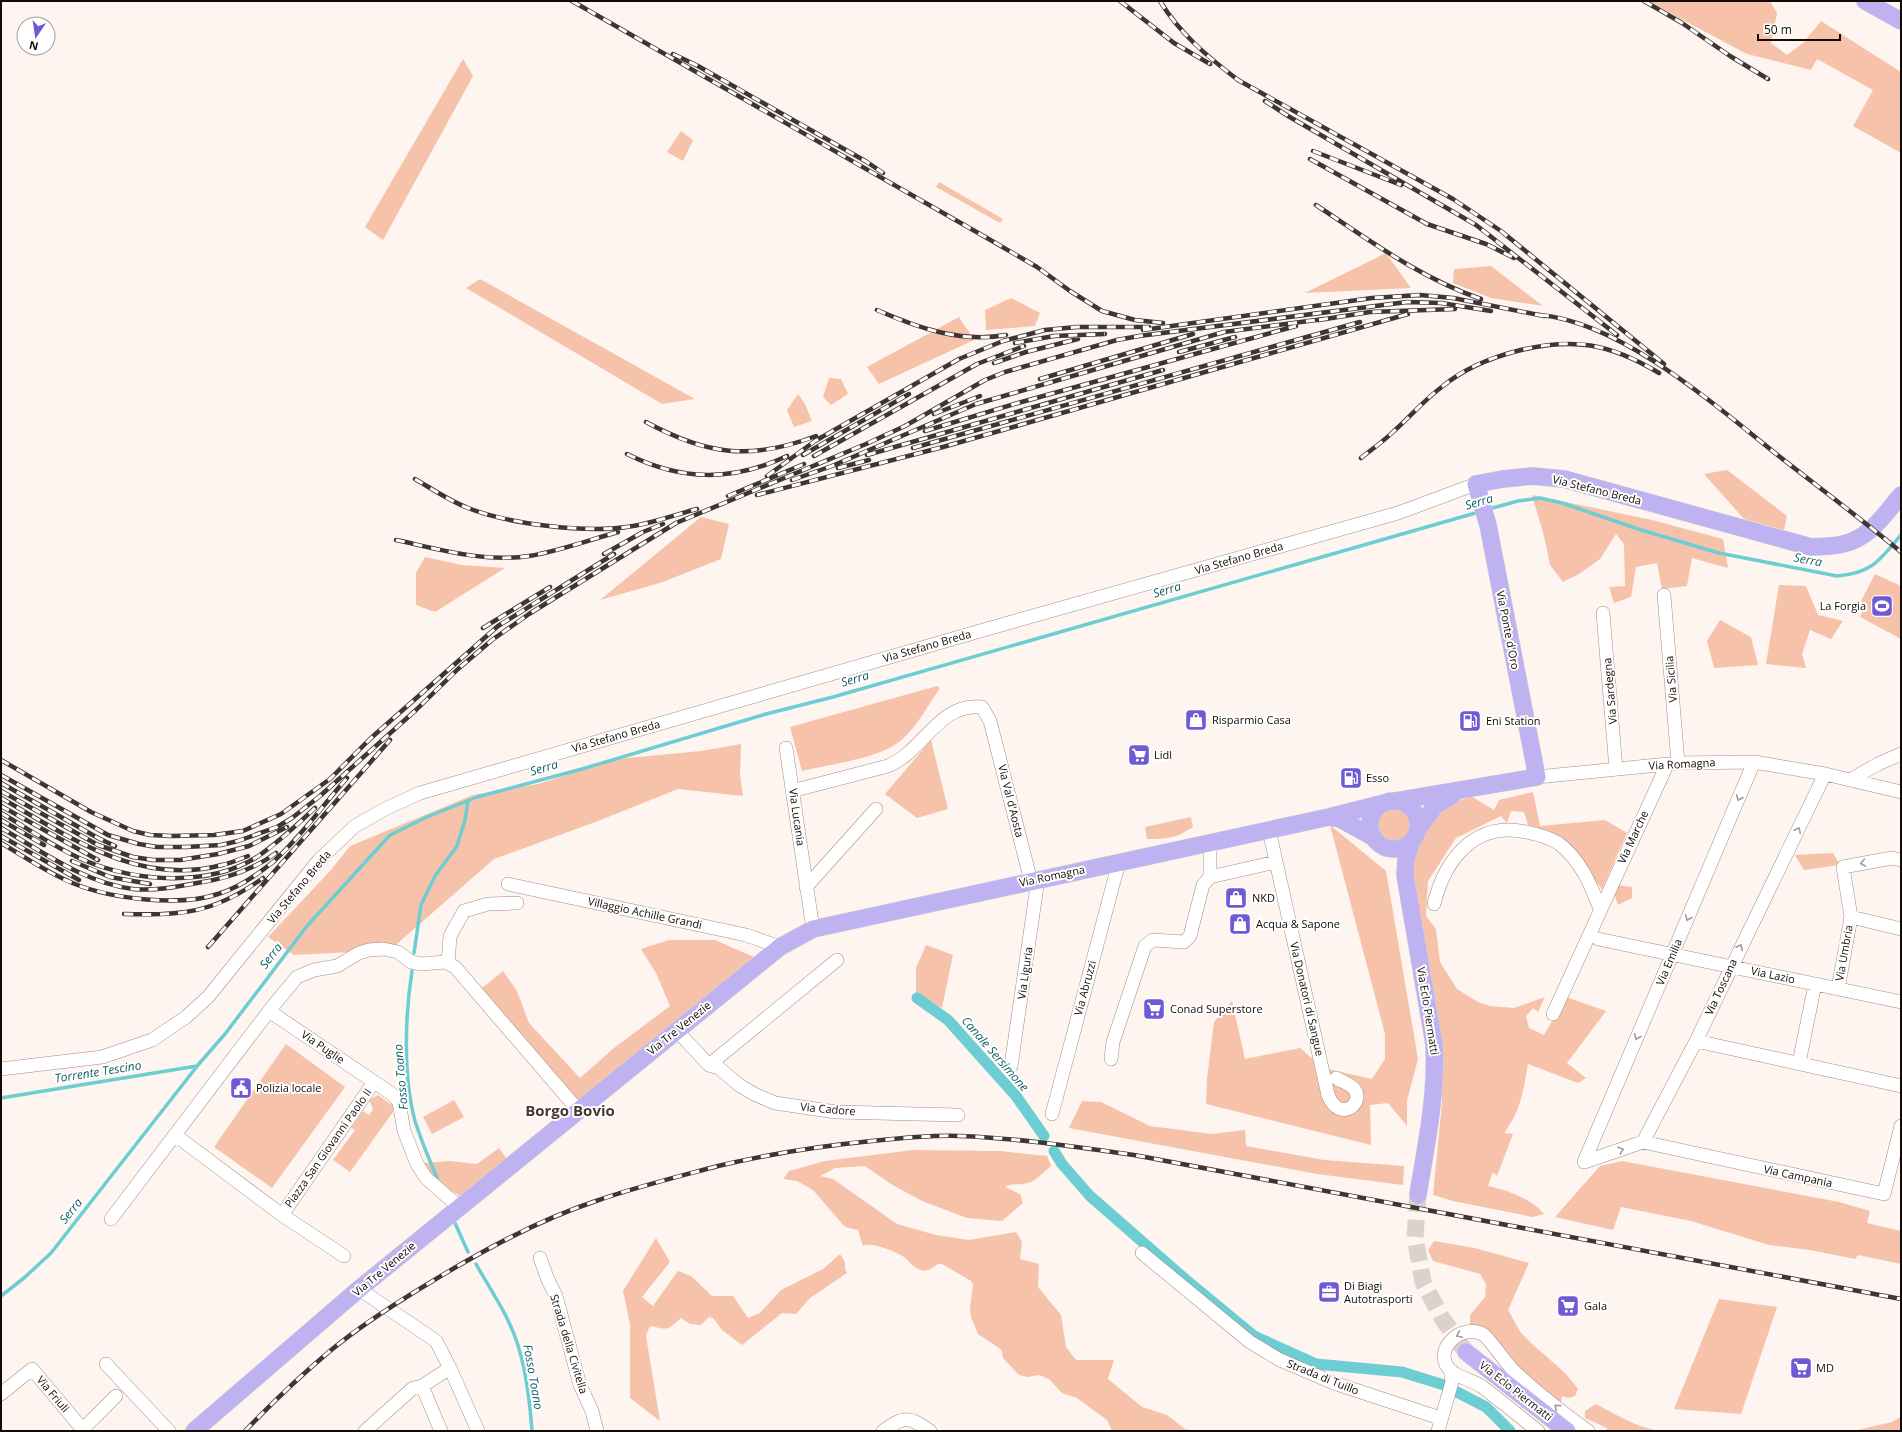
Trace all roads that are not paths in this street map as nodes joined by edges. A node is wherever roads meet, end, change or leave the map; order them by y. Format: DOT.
graph roads {
  1 [pos="1865,1"];
  2 [pos="1901,21"];
  3 [pos="1476,484"];
  4 [pos="1901,495"];
  5 [pos="1664,595"];
  6 [pos="1603,613"];
  7 [pos="786,748"];
  8 [pos="1901,754"];
  9 [pos="1754,762"];
  10 [pos="1672,764"];
  11 [pos="1616,769"];
  12 [pos="1825,774"];
  13 [pos="1537,777"];
  14 [pos="1850,780"];
  15 [pos="1461,790"];
  16 [pos="792,791"];
  17 [pos="1901,792"];
  18 [pos="1390,802"];
  19 [pos="876,809"];
  20 [pos="1329,817"];
  21 [pos="1419,828"];
  22 [pos="1269,830"];
  23 [pos="1210,842"];
  24 [pos="1379,843"];
  25 [pos="1410,844"];
  26 [pos="1901,860"];
  27 [pos="1119,862"];
  28 [pos="1276,862"];
  29 [pos="1405,875"];
  30 [pos="1210,877"];
  31 [pos="1035,880"];
  32 [pos="508,884"];
  33 [pos="806,887"];
  34 [pos="517,903"];
  35 [pos="1434,904"];
  36 [pos="1600,909"];
  37 [pos="1851,917"];
  38 [pos="1901,929"];
  39 [pos="812,930"];
  40 [pos="1598,939"];
  41 [pos="780,947"];
  42 [pos="1673,954"];
  43 [pos="837,960"];
  44 [pos="448,963"];
  45 [pos="1731,966"];
  46 [pos="1815,984"];
  47 [pos="1838,989"];
  48 [pos="1901,1002"];
  49 [pos="269,1011"];
  50 [pos="1553,1014"];
  51 [pos="676,1030"];
  52 [pos="1696,1041"];
  53 [pos="1111,1059"];
  54 [pos="1799,1063"];
  55 [pos="709,1065"];
  56 [pos="1011,1066"];
  57 [pos="1,1069"];
  58 [pos="1336,1078"];
  59 [pos="374,1082"];
  60 [pos="1901,1086"];
  61 [pos="578,1110"];
  62 [pos="958,1114"];
  63 [pos="1052,1114"];
  64 [pos="1901,1126"];
  65 [pos="175,1135"];
  66 [pos="1643,1142"];
  67 [pos="1418,1195"];
  68 [pos="459,1207"];
  69 [pos="282,1215"];
  70 [pos="111,1219"];
  71 [pos="1142,1253"];
  72 [pos="344,1256"];
  73 [pos="540,1258"];
  74 [pos="359,1289"];
  75 [pos="1466,1352"];
  76 [pos="106,1364"];
  77 [pos="450,1368"];
  78 [pos="1451,1370"];
  79 [pos="422,1386"];
  80 [pos="1480,1386"];
  81 [pos="1,1394"];
  82 [pos="116,1396"];
  83 [pos="1446,1400"];
  84 [pos="1440,1418"];
  85 [pos="83,1431"];
  86 [pos="169,1431"];
  87 [pos="194,1431"];
  88 [pos="365,1431"];
  89 [pos="441,1431"];
  90 [pos="478,1431"];
  91 [pos="596,1431"];
  92 [pos="883,1431"];
  93 [pos="930,1431"];
  94 [pos="1438,1431"];
  95 [pos="1538,1431"];
  96 [pos="1566,1431"];
  97 [pos="1588,1431"];
  1 -- 2 [label="main road"];
  3 -- 4 [label="main road, Via Stefano Breda"];
  3 -- 13 [label="main road, Via Ponte d'Oro"];
  3 -- 57 [label="street, Via Stefano Breda"];
  5 -- 10 [label="street, Via Sicilia"];
  6 -- 11 [label="street, Via Sardegna"];
  7 -- 16 [label="street, Via Lucania"];
  8 -- 14 [label="street"];
  9 -- 10 [label="street, Via Romagna"];
  9 -- 12 [label="street, Via Romagna"];
  9 -- 42 [label="street, Via Emilia, one-way"];
  10 -- 11 [label="street, Via Romagna"];
  10 -- 36 [label="street, Via Marche"];
  11 -- 13 [label="street, Via Romagna"];
  12 -- 14 [label="street, Via Romagna"];
  45 -- 12 [label="street, Via Toscana, one-way"];
  13 -- 15 [label="main road, Via Romagna"];
  14 -- 17 [label="street, Via Romagna"];
  15 -- 18 [label="main road, Via Romagna"];
  15 -- 21 [label="main road, Via Romagna"];
  16 -- 31 [label="street, Via Val d'Aosta"];
  16 -- 33 [label="street, Via Lucania"];
  18 -- 20 [label="main road, Via Romagna"];
  18 -- 21 [label="main road"];
  18 -- 24 [label="main road"];
  19 -- 33 [label="street"];
  20 -- 22 [label="main road, Via Romagna"];
  20 -- 24 [label="main road"];
  21 -- 25 [label="main road"];
  22 -- 23 [label="main road, Via Romagna"];
  22 -- 28 [label="street, Via Donatori di Sangue"];
  23 -- 27 [label="main road, Via Romagna"];
  23 -- 30 [label="street"];
  24 -- 25 [label="main road"];
  24 -- 29 [label="main road, Via Eclo Piermatti"];
  25 -- 29 [label="main road, Via Eclo Piermatti"];
  26 -- 37 [label="street, Via Umbria, one-way"];
  27 -- 31 [label="main road, Via Romagna"];
  27 -- 63 [label="street, Via Abruzzi"];
  28 -- 30 [label="street"];
  28 -- 58 [label="street, Via Donatori di Sangue"];
  29 -- 67 [label="main road, Via Eclo Piermatti"];
  30 -- 53 [label="street"];
  31 -- 39 [label="main road, Via Romagna"];
  31 -- 56 [label="street, Via Liguria"];
  32 -- 41 [label="street, Villaggio Achille Grandi"];
  33 -- 39 [label="street, Via Lucania"];
  34 -- 44 [label="street"];
  35 -- 36 [label="street"];
  36 -- 50 [label="street, Via Marche"];
  37 -- 38 [label="street, Via Umbria"];
  37 -- 47 [label="street, Via Umbria"];
  39 -- 41 [label="main road, Via Romagna"];
  40 -- 42 [label="street, Via Lazio"];
  41 -- 51 [label="main road, Via Tre Venezie"];
  42 -- 45 [label="street, Via Lazio"];
  42 -- 66 [label="street, Via Emilia, one-way"];
  43 -- 55 [label="street"];
  44 -- 49 [label="street"];
  44 -- 61 [label="street"];
  45 -- 46 [label="street, Via Lazio"];
  45 -- 52 [label="street, Via Toscana"];
  46 -- 47 [label="street, Via Lazio"];
  46 -- 54 [label="street"];
  47 -- 48 [label="street, Via Lazio"];
  49 -- 59 [label="street, Via Puglie"];
  49 -- 65 [label="street"];
  51 -- 55 [label="street, Via Cadore"];
  51 -- 61 [label="main road, Via Tre Venezie"];
  52 -- 54 [label="street"];
  52 -- 66 [label="street, Via Toscana"];
  54 -- 60 [label="street"];
  55 -- 62 [label="street, Via Cadore"];
  59 -- 68 [label="street, Via Puglie"];
  59 -- 69 [label="street, Piazza San Giovanni Paolo II"];
  61 -- 68 [label="main road, Via Tre Venezie"];
  64 -- 66 [label="street, Via Campania"];
  65 -- 69 [label="street"];
  65 -- 70 [label="street"];
  68 -- 74 [label="main road, Via Tre Venezie"];
  69 -- 72 [label="street"];
  71 -- 84 [label="street, Strada di Tuillo"];
  73 -- 91 [label="street, Strada della Civitella"];
  74 -- 77 [label="street"];
  74 -- 87 [label="main road, Via Tre Venezie"];
  75 -- 96 [label="main road, Via Eclo Piermatti"];
  76 -- 86 [label="street"];
  77 -- 79 [label="street"];
  77 -- 90 [label="street"];
  78 -- 80 [label="street"];
  78 -- 83 [label="street"];
  97 -- 78 [label="street, one-way"];
  79 -- 88 [label="street"];
  79 -- 89 [label="street"];
  80 -- 83 [label="street"];
  80 -- 95 [label="street"];
  81 -- 85 [label="street, Via Friuli"];
  82 -- 85 [label="street"];
  83 -- 84 [label="street"];
  84 -- 94 [label="street"];
  92 -- 93 [label="street"];
}
